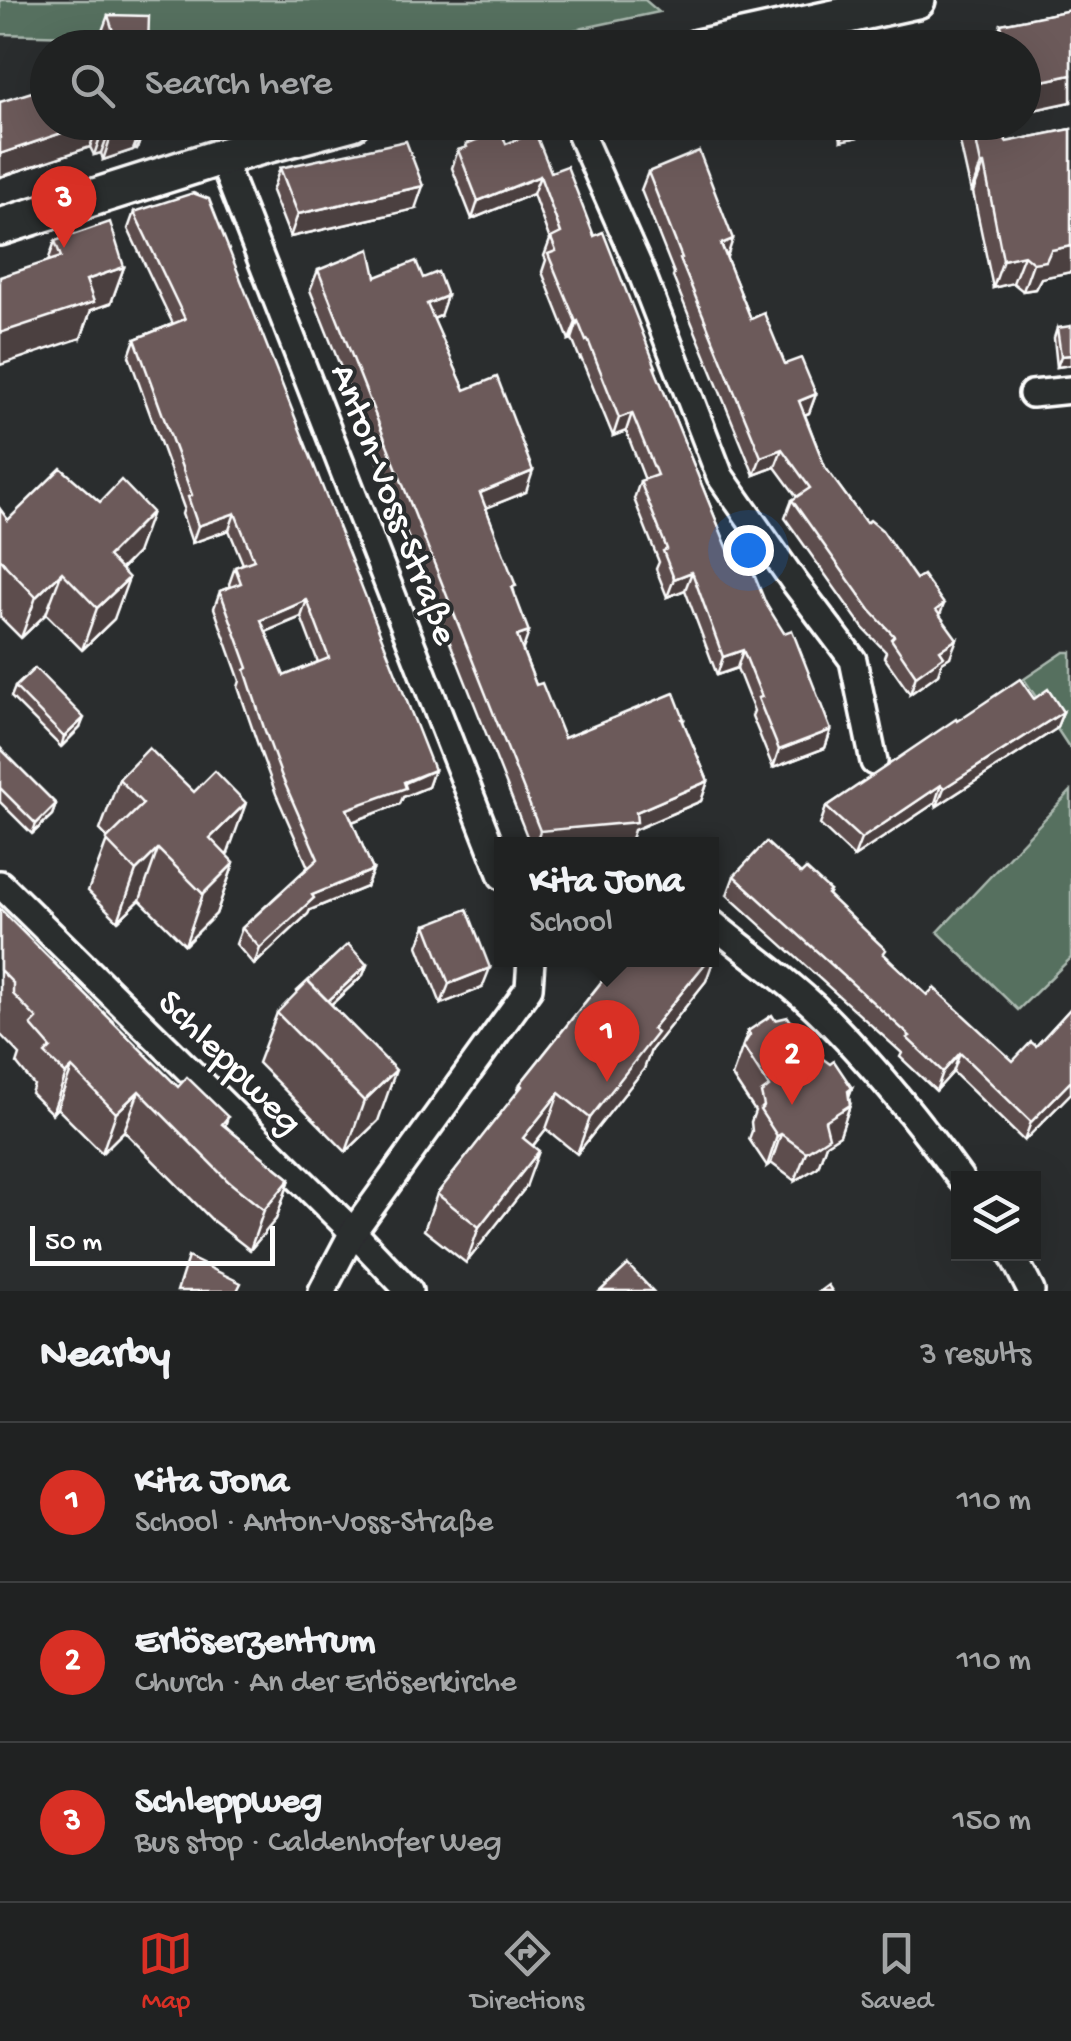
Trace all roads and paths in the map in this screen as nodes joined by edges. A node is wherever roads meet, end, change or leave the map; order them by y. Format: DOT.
graph roads {
  1 [pos="917,0"];
  2 [pos="780,30"];
  3 [pos="285,140"];
  4 [pos="583,140"];
  5 [pos="221,157"];
  6 [pos="0,227"];
  7 [pos="1071,390"];
  8 [pos="1032,394"];
  9 [pos="874,762"];
  10 [pos="494,856"];
  11 [pos="0,884"];
  12 [pos="719,928"];
  13 [pos="531,967"];
  14 [pos="955,1171"];
  15 [pos="354,1232"];
  16 [pos="1015,1261"];
  17 [pos="322,1291"];
  18 [pos="408,1291"];
  19 [pos="1030,1291"];
  1 -- 2 [label="street"];
  3 -- 5 [label="street"];
  4 -- 9 [label="street"];
  5 -- 6 [label="street"];
  5 -- 10 [label="street, Anton-Voss-Straße"];
  7 -- 8 [label="street"];
  11 -- 15 [label="street, Schleppweg"];
  12 -- 14 [label="street"];
  13 -- 15 [label="street"];
  15 -- 17 [label="street"];
  15 -- 18 [label="street, Schleppweg"];
  16 -- 19 [label="street"];
}
